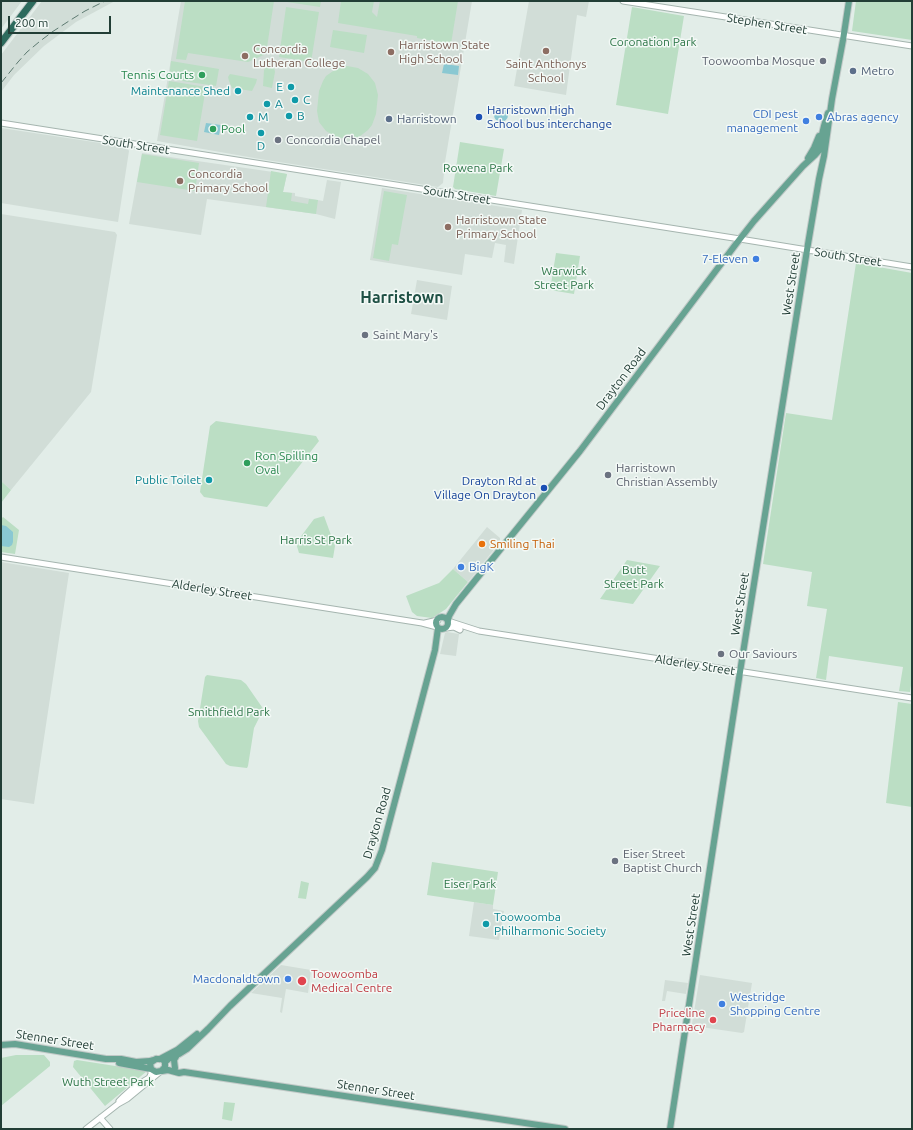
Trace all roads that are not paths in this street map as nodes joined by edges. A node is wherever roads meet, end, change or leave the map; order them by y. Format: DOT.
graph roads {
  1 [pos="33,1"];
  2 [pos="623,1"];
  3 [pos="849,1"];
  4 [pos="844,36"];
  5 [pos="1,43"];
  6 [pos="912,46"];
  7 [pos="832,106"];
  8 [pos="830,117"];
  9 [pos="1,123"];
  10 [pos="824,126"];
  11 [pos="820,149"];
  12 [pos="803,166"];
  13 [pos="819,178"];
  14 [pos="740,239"];
  15 [pos="807,250"];
  16 [pos="912,267"];
  17 [pos="1,557"];
  18 [pos="456,604"];
  19 [pos="440,619"];
  20 [pos="422,622"];
  21 [pos="444,626"];
  22 [pos="740,672"];
  23 [pos="912,698"];
  24 [pos="219,1017"];
  25 [pos="1,1045"];
  26 [pos="177,1055"];
  27 [pos="106,1059"];
  28 [pos="161,1061"];
  29 [pos="175,1068"];
  30 [pos="151,1069"];
  31 [pos="162,1071"];
  32 [pos="184,1072"];
  33 [pos="118,1104"];
  34 [pos="101,1117"];
  35 [pos="86,1129"];
  36 [pos="110,1129"];
  37 [pos="565,1129"];
  38 [pos="670,1129"];
  1 -- 5 [label="highway"];
  2 -- 4 [label="street, Stephen Street"];
  3 -- 4 [label="main road"];
  4 -- 6 [label="street, Stephen Street"];
  4 -- 7 [label="main road"];
  7 -- 8 [label="main road"];
  7 -- 10 [label="main road"];
  8 -- 11 [label="main road"];
  8 -- 13 [label="main road"];
  9 -- 14 [label="street, South Street"];
  10 -- 11 [label="main road"];
  10 -- 12 [label="main road"];
  11 -- 12 [label="main road"];
  11 -- 13 [label="main road"];
  12 -- 14 [label="main road, Drayton Road"];
  13 -- 15 [label="main road, West Street"];
  14 -- 15 [label="street, South Street"];
  14 -- 18 [label="main road, Drayton Road"];
  15 -- 16 [label="street, South Street"];
  15 -- 22 [label="main road, West Street"];
  17 -- 20 [label="street, Alderley Street"];
  18 -- 19 [label="main road, Drayton Road"];
  18 -- 21 [label="main road, Drayton Road"];
  19 -- 20 [label="street, Alderley Street"];
  19 -- 21 [label="main road"];
  19 -- 21 [label="main road"];
  20 -- 21 [label="street, Alderley Street"];
  21 -- 22 [label="street, Alderley Street"];
  21 -- 24 [label="main road, Drayton Road"];
  22 -- 23 [label="street, Alderley Street"];
  22 -- 38 [label="main road, West Street"];
  24 -- 26 [label="main road, Drayton Road"];
  24 -- 28 [label="main road, Drayton Road"];
  25 -- 27 [label="main road, Stenner Street"];
  26 -- 28 [label="main road, Drayton Road"];
  26 -- 29 [label="main road"];
  27 -- 28 [label="main road, Stenner Street"];
  27 -- 30 [label="main road, Stenner Street"];
  28 -- 29 [label="main road, Stenner Street"];
  28 -- 30 [label="main road"];
  28 -- 31 [label="main road"];
  29 -- 32 [label="main road, Stenner Street"];
  30 -- 31 [label="main road, Stenner Street"];
  30 -- 33 [label="street"];
  31 -- 32 [label="main road, Stenner Street"];
  31 -- 33 [label="street"];
  32 -- 37 [label="main road, Stenner Street"];
  33 -- 34 [label="street"];
  34 -- 35 [label="street"];
  34 -- 36 [label="street"];
}
